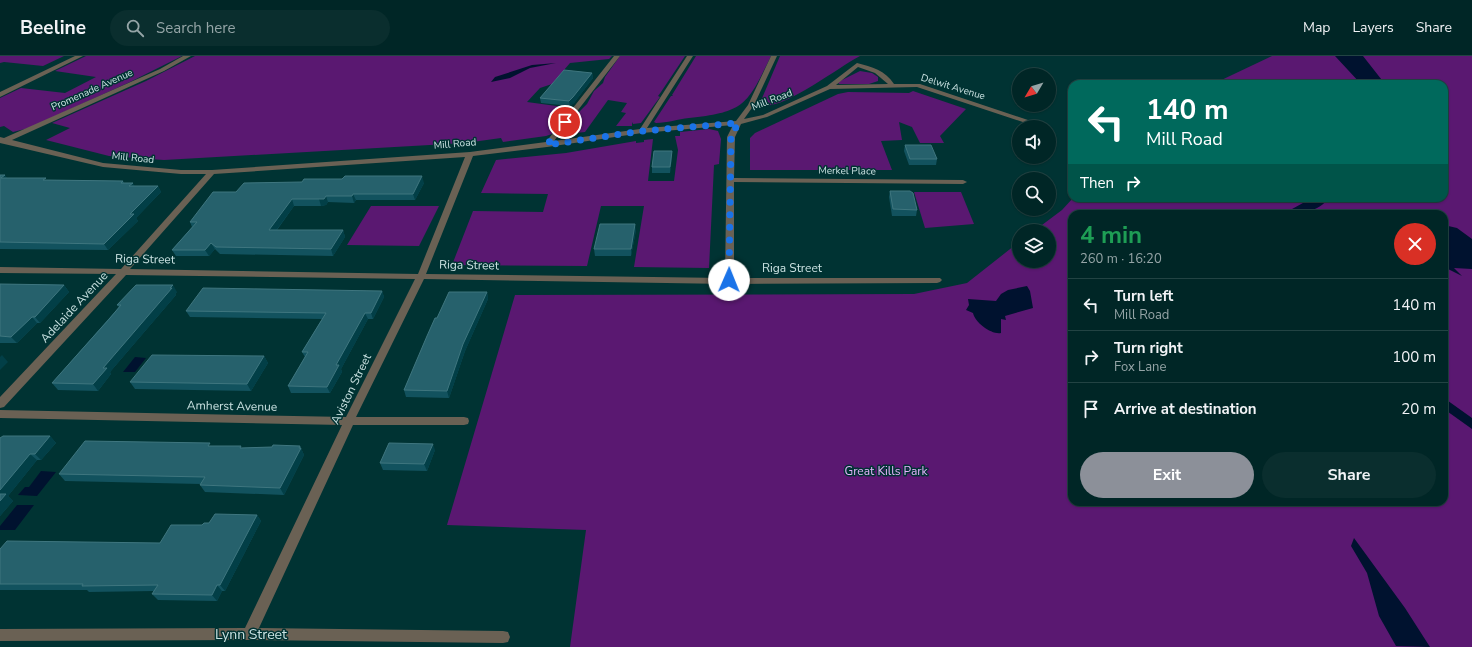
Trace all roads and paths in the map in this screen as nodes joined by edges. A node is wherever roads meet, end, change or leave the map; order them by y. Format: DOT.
graph roads {
  1 [pos="80,56"];
  2 [pos="188,56"];
  3 [pos="617,56"];
  4 [pos="690,56"];
  5 [pos="774,56"];
  6 [pos="892,85"];
  7 [pos="828,87"];
  8 [pos="0,95"];
  9 [pos="1024,120"];
  10 [pos="738,123"];
  11 [pos="642,131"];
  12 [pos="1,140"];
  13 [pos="547,145"];
  14 [pos="470,154"];
  15 [pos="212,172"];
  16 [pos="732,180"];
  17 [pos="963,182"];
  18 [pos="0,270"];
  19 [pos="124,271"];
  20 [pos="421,276"];
  21 [pos="729,280"];
  22 [pos="937,280"];
  23 [pos="0,404"];
  24 [pos="0,414"];
  25 [pos="349,421"];
  26 [pos="464,421"];
  27 [pos="249,634"];
  28 [pos="0,635"];
  29 [pos="503,637"];
  1 -- 8 [label="street"];
  2 -- 12 [label="street, Promenade Avenue"];
  3 -- 13 [label="street"];
  4 -- 11 [label="street"];
  5 -- 10 [label="street"];
  6 -- 7 [label="street, Delwit Avenue"];
  6 -- 7 [label="street, Mill Road"];
  6 -- 9 [label="street, Delwit Avenue"];
  7 -- 10 [label="street, Mill Road"];
  10 -- 11 [label="street, Mill Road"];
  10 -- 16 [label="street"];
  11 -- 13 [label="street, Mill Road"];
  12 -- 15 [label="street, Mill Road"];
  13 -- 14 [label="street, Mill Road"];
  14 -- 15 [label="street, Mill Road"];
  14 -- 20 [label="street, Aviston Street"];
  15 -- 19 [label="street, Adelaide Avenue"];
  16 -- 17 [label="street, Merkel Place"];
  16 -- 21 [label="street"];
  18 -- 19 [label="street, Riga Street"];
  19 -- 20 [label="street, Riga Street"];
  19 -- 23 [label="street, Adelaide Avenue"];
  20 -- 21 [label="street, Riga Street"];
  20 -- 25 [label="street, Aviston Street"];
  21 -- 22 [label="street, Riga Street"];
  24 -- 25 [label="street, Amherst Avenue"];
  25 -- 26 [label="street, Amherst Avenue"];
  25 -- 27 [label="street, Aviston Street"];
  27 -- 28 [label="street, Lynn Street"];
  27 -- 29 [label="street, Lynn Street"];
}
